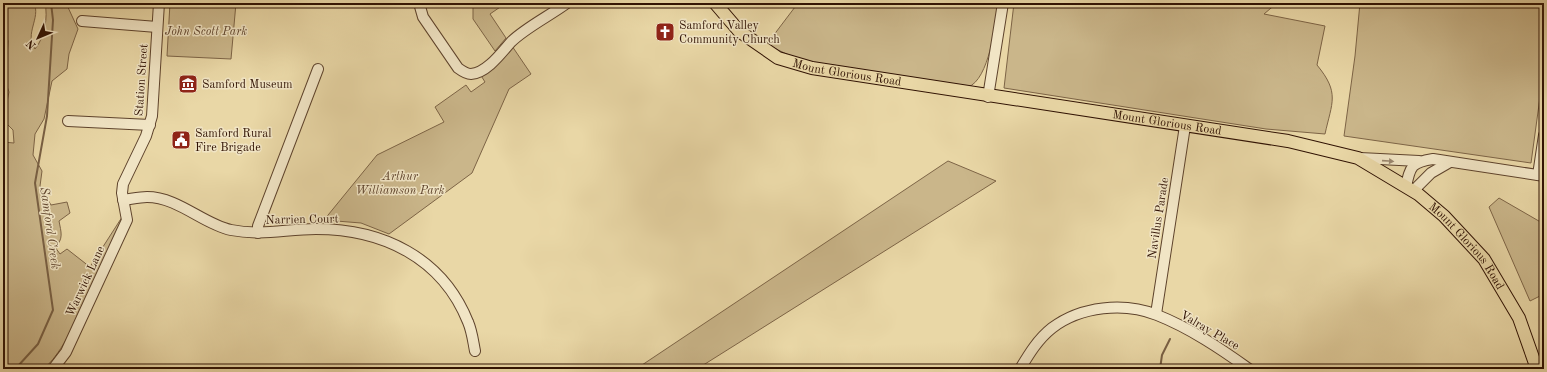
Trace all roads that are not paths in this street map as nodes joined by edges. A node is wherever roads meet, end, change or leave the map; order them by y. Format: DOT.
graph roads {
  1 [pos="159,3"];
  2 [pos="418,3"];
  3 [pos="567,3"];
  4 [pos="715,3"];
  5 [pos="1003,3"];
  6 [pos="82,21"];
  7 [pos="157,27"];
  8 [pos="318,69"];
  9 [pos="988,97"];
  10 [pos="68,121"];
  11 [pos="150,125"];
  12 [pos="1185,126"];
  13 [pos="1544,135"];
  14 [pos="1358,158"];
  15 [pos="1418,161"];
  16 [pos="1450,162"];
  17 [pos="1541,176"];
  18 [pos="1410,189"];
  19 [pos="124,200"];
  20 [pos="258,233"];
  21 [pos="1156,314"];
  22 [pos="475,351"];
  23 [pos="53,369"];
  24 [pos="1020,369"];
  25 [pos="1249,369"];
  26 [pos="1537,369"];
  1 -- 7 [label="street, Station Street"];
  2 -- 3 [label="street"];
  4 -- 9 [label="main road, Mount Glorious Road"];
  5 -- 9 [label="street"];
  6 -- 7 [label="street"];
  7 -- 11 [label="street, Station Street"];
  8 -- 20 [label="street"];
  9 -- 12 [label="main road, Mount Glorious Road"];
  10 -- 11 [label="street"];
  11 -- 19 [label="street, Station Street"];
  12 -- 14 [label="main road, Mount Glorious Road"];
  12 -- 21 [label="street, Navillus Parade"];
  13 -- 17 [label="street"];
  14 -- 15 [label="street, one-way"];
  14 -- 18 [label="main road, Mount Glorious Road"];
  15 -- 16 [label="street"];
  15 -- 18 [label="street"];
  16 -- 17 [label="street"];
  16 -- 18 [label="street"];
  18 -- 26 [label="main road, Mount Glorious Road"];
  19 -- 20 [label="street, Narrien Court"];
  19 -- 23 [label="street, Warwick Lane"];
  20 -- 22 [label="street, Narrien Court"];
  21 -- 24 [label="street, Valray Place"];
  21 -- 25 [label="street, Valray Place"];
}
